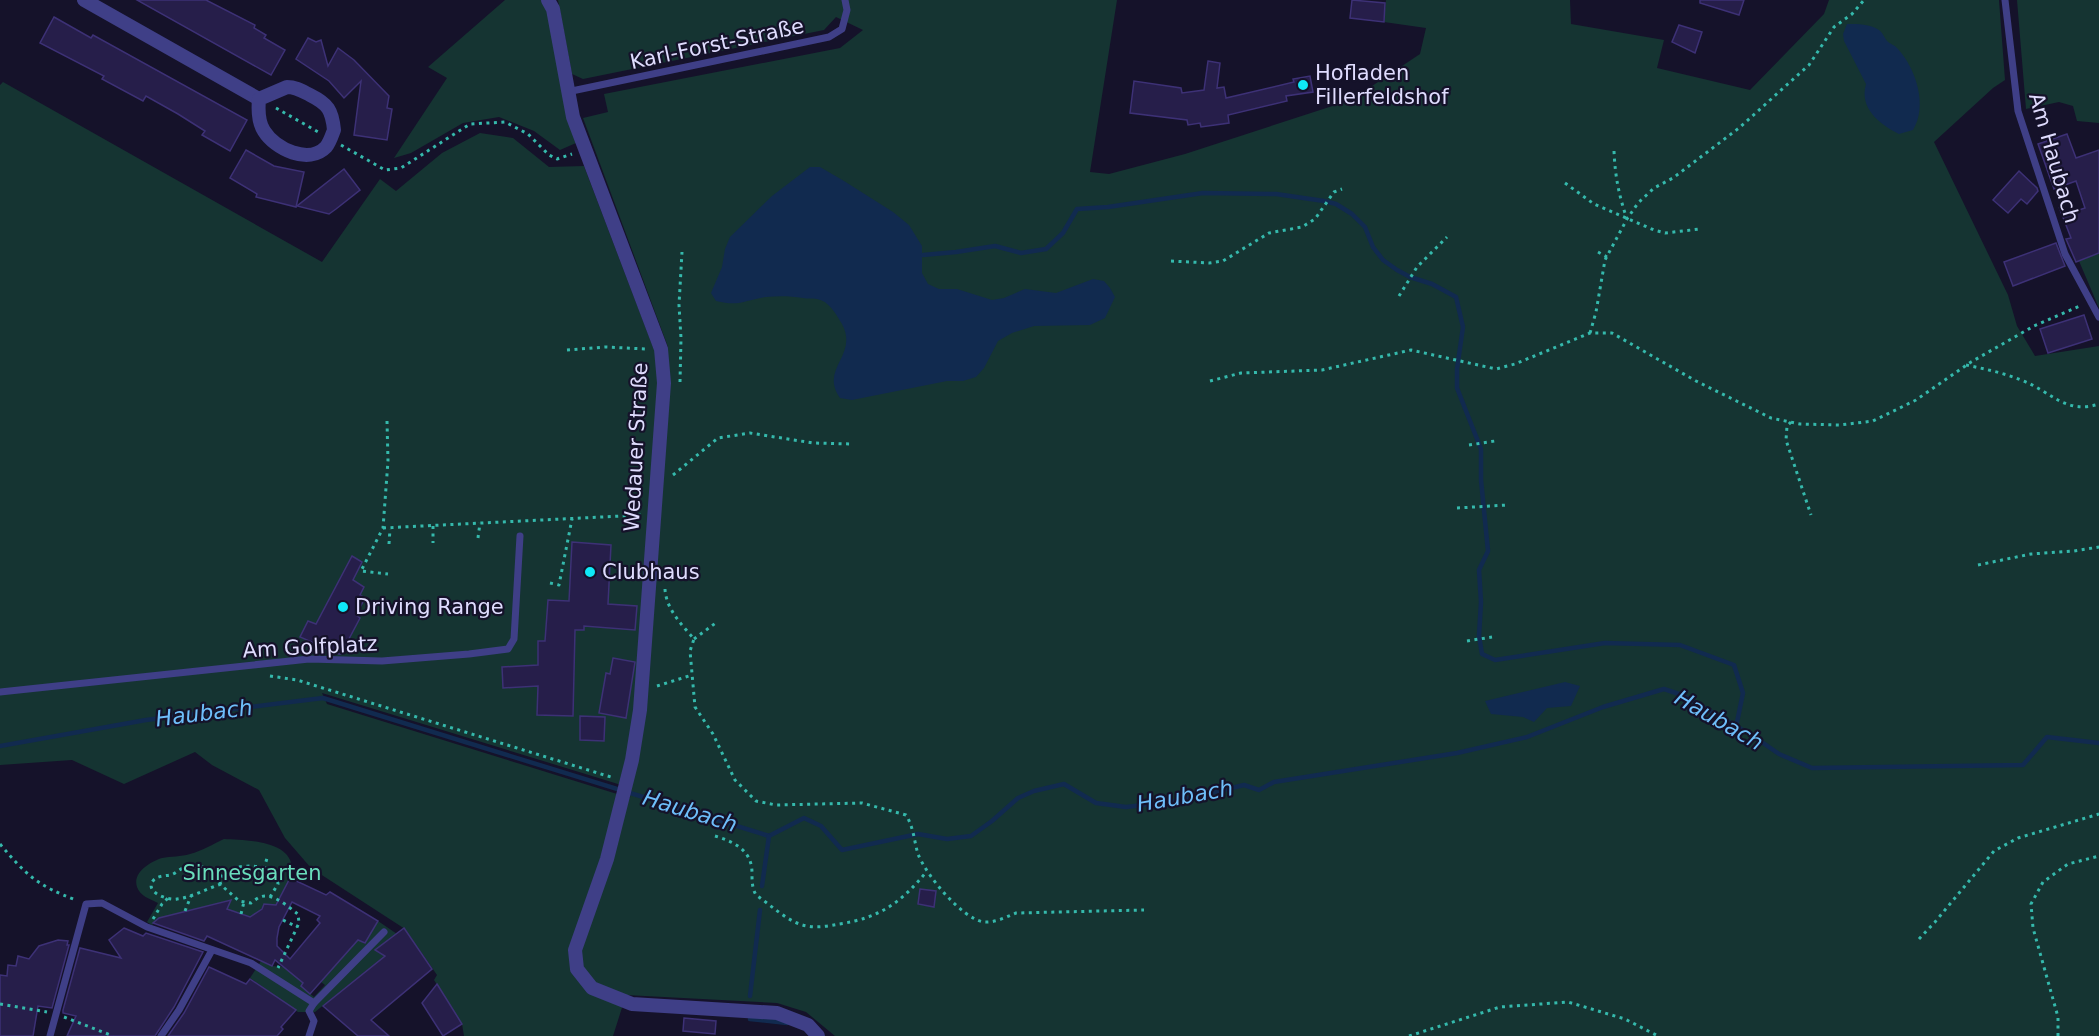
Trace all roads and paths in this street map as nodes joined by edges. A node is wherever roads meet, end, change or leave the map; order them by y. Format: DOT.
graph roads {
  1 [pos="84,0"];
  2 [pos="548,0"];
  3 [pos="845,0"];
  4 [pos="1864,0"];
  5 [pos="2005,0"];
  6 [pos="567,92"];
  7 [pos="260,99"];
  8 [pos="585,150"];
  9 [pos="1614,151"];
  10 [pos="401,168"];
  11 [pos="1565,183"];
  12 [pos="1342,189"];
  13 [pos="1627,219"];
  14 [pos="1700,229"];
  15 [pos="1447,237"];
  16 [pos="682,252"];
  17 [pos="1598,252"];
  18 [pos="1606,257"];
  19 [pos="1171,261"];
  20 [pos="1399,296"];
  21 [pos="2090,302"];
  22 [pos="2099,318"];
  23 [pos="1590,333"];
  24 [pos="567,350"];
  25 [pos="662,350"];
  26 [pos="1966,365"];
  27 [pos="1210,381"];
  28 [pos="680,386"];
  29 [pos="2099,404"];
  30 [pos="387,421"];
  31 [pos="1791,422"];
  32 [pos="1495,441"];
  33 [pos="851,444"];
  34 [pos="1469,445"];
  35 [pos="673,464"];
  36 [pos="1508,505"];
  37 [pos="1457,508"];
  38 [pos="653,514"];
  39 [pos="1811,515"];
  40 [pos="572,519"];
  41 [pos="480,524"];
  42 [pos="433,526"];
  43 [pos="383,528"];
  44 [pos="390,529"];
  45 [pos="520,536"];
  46 [pos="478,538"];
  47 [pos="433,543"];
  48 [pos="389,544"];
  49 [pos="2099,547"];
  50 [pos="1978,565"];
  51 [pos="388,574"];
  52 [pos="550,583"];
  53 [pos="664,584"];
  54 [pos="717,622"];
  55 [pos="1492,637"];
  56 [pos="694,639"];
  57 [pos="1467,641"];
  58 [pos="264,675"];
  59 [pos="692,675"];
  60 [pos="641,691"];
  61 [pos="0,692"];
  62 [pos="626,784"];
  63 [pos="2099,814"];
  64 [pos="715,836"];
  65 [pos="0,844"];
  66 [pos="2099,856"];
  67 [pos="267,858"];
  68 [pos="264,869"];
  69 [pos="927,871"];
  70 [pos="221,876"];
  71 [pos="221,884"];
  72 [pos="191,895"];
  73 [pos="270,897"];
  74 [pos="168,898"];
  75 [pos="244,902"];
  76 [pos="86,904"];
  77 [pos="1144,909"];
  78 [pos="185,911"];
  79 [pos="241,914"];
  80 [pos="283,920"];
  81 [pos="147,927"];
  82 [pos="297,927"];
  83 [pos="384,932"];
  84 [pos="1919,939"];
  85 [pos="212,950"];
  86 [pos="275,976"];
  87 [pos="314,1003"];
  88 [pos="50,1036"];
  89 [pos="161,1036"];
  90 [pos="309,1036"];
  91 [pos="818,1036"];
  92 [pos="1409,1036"];
  93 [pos="1658,1036"];
  94 [pos="2058,1036"];
  1 -- 7 [label="street"];
  2 -- 6 [label="street, Wedauer Straße"];
  3 -- 6 [label="lane, Karl-Forst-Straße"];
  4 -- 13 [label="path"];
  5 -- 21 [label="lane, Am Haubach"];
  6 -- 8 [label="street, Wedauer Straße"];
  7 -- 7 [label="street"];
  8 -- 10 [label="path"];
  8 -- 25 [label="street, Wedauer Straße"];
  9 -- 13 [label="path"];
  11 -- 13 [label="path"];
  12 -- 19 [label="path"];
  13 -- 14 [label="path"];
  13 -- 18 [label="path"];
  15 -- 20 [label="path"];
  16 -- 28 [label="path"];
  17 -- 18 [label="path"];
  18 -- 23 [label="path"];
  21 -- 22 [label="lane, Am Haubach"];
  21 -- 26 [label="path"];
  23 -- 27 [label="path"];
  23 -- 31 [label="path"];
  24 -- 25 [label="path"];
  25 -- 38 [label="street, Wedauer Straße"];
  26 -- 29 [label="path"];
  26 -- 31 [label="path"];
  30 -- 43 [label="path"];
  31 -- 39 [label="path"];
  32 -- 34 [label="path"];
  33 -- 35 [label="path"];
  36 -- 37 [label="path"];
  38 -- 40 [label="path"];
  38 -- 60 [label="street, Wedauer Straße"];
  40 -- 41 [label="path"];
  40 -- 52 [label="path"];
  41 -- 42 [label="path"];
  41 -- 46 [label="path"];
  42 -- 44 [label="path"];
  42 -- 47 [label="path"];
  43 -- 44 [label="path"];
  43 -- 51 [label="path"];
  44 -- 48 [label="path"];
  45 -- 61 [label="lane, Am Golfplatz"];
  49 -- 50 [label="path"];
  53 -- 56 [label="path"];
  54 -- 56 [label="path"];
  55 -- 57 [label="path"];
  56 -- 59 [label="path"];
  58 -- 62 [label="path"];
  59 -- 60 [label="path"];
  59 -- 69 [label="path"];
  60 -- 62 [label="street, Wedauer Straße"];
  62 -- 91 [label="street, Wedauer Straße"];
  63 -- 84 [label="path"];
  64 -- 69 [label="path"];
  65 -- 76 [label="path"];
  66 -- 94 [label="path"];
  67 -- 68 [label="path"];
  68 -- 70 [label="path"];
  68 -- 73 [label="path"];
  69 -- 77 [label="path"];
  70 -- 71 [label="path"];
  70 -- 74 [label="path"];
  71 -- 72 [label="path"];
  71 -- 75 [label="path"];
  72 -- 74 [label="path"];
  72 -- 78 [label="path"];
  73 -- 75 [label="path"];
  73 -- 82 [label="path"];
  74 -- 81 [label="path"];
  75 -- 79 [label="path"];
  76 -- 81 [label="lane"];
  76 -- 88 [label="lane"];
  80 -- 82 [label="path"];
  81 -- 85 [label="lane"];
  82 -- 86 [label="path"];
  83 -- 87 [label="lane"];
  85 -- 86 [label="lane"];
  85 -- 89 [label="lane"];
  86 -- 87 [label="lane"];
  87 -- 90 [label="lane"];
  92 -- 93 [label="path"];
}
